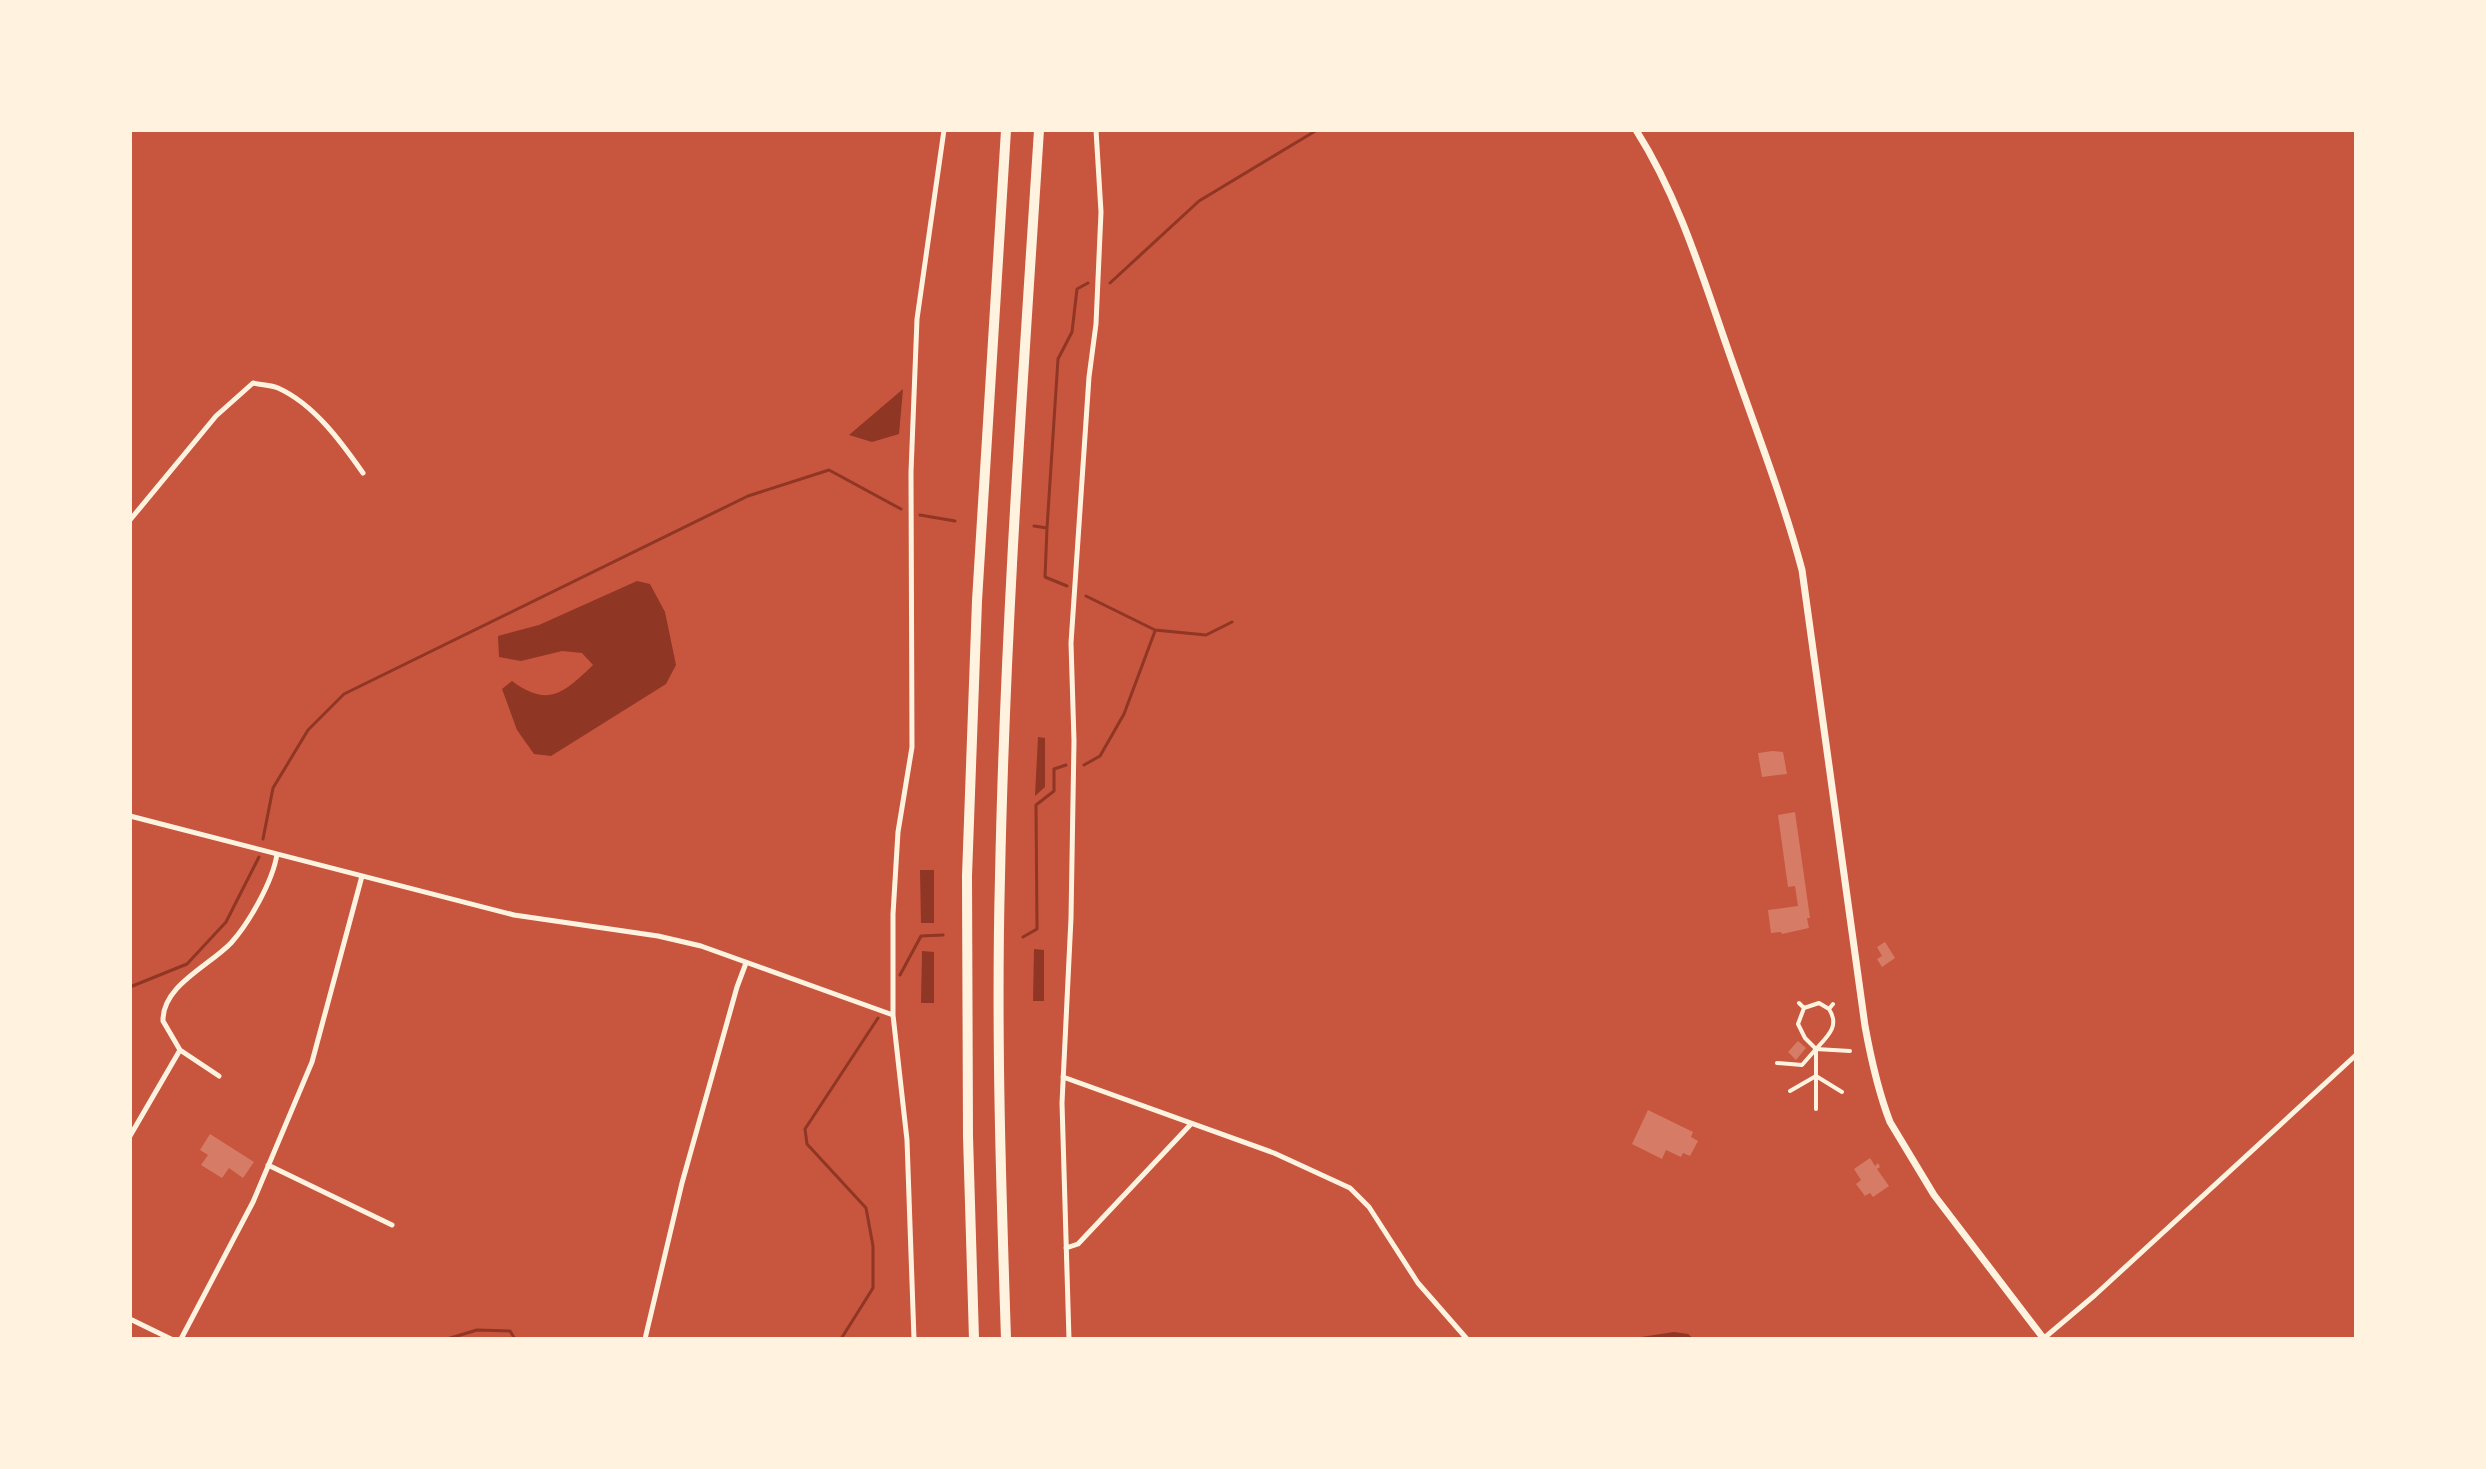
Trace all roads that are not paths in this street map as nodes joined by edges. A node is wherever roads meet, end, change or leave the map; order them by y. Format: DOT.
graph roads {
  1 [pos="944,130"];
  2 [pos="1006,130"];
  3 [pos="1039,130"];
  4 [pos="1096,130"];
  5 [pos="1636,130"];
  6 [pos="363,473"];
  7 [pos="130,520"];
  8 [pos="130,816"];
  9 [pos="277,854"];
  10 [pos="362,876"];
  11 [pos="746,963"];
  12 [pos="1799,1003"];
  13 [pos="1804,1008"];
  14 [pos="893,1015"];
  15 [pos="1816,1049"];
  16 [pos="180,1050"];
  17 [pos="1850,1051"];
  18 [pos="2356,1055"];
  19 [pos="1777,1063"];
  20 [pos="219,1076"];
  21 [pos="1816,1076"];
  22 [pos="1063,1077"];
  23 [pos="1790,1091"];
  24 [pos="1842,1092"];
  25 [pos="1816,1109"];
  26 [pos="1191,1124"];
  27 [pos="130,1136"];
  28 [pos="268,1165"];
  29 [pos="392,1225"];
  30 [pos="1066,1248"];
  31 [pos="130,1319"];
  32 [pos="171,1339"];
  33 [pos="181,1339"];
  34 [pos="645,1339"];
  35 [pos="914,1339"];
  36 [pos="974,1339"];
  37 [pos="1006,1339"];
  38 [pos="1069,1339"];
  39 [pos="1467,1339"];
  40 [pos="2044,1339"];
  1 -- 14 [label="street"];
  2 -- 36 [label="highway"];
  3 -- 37 [label="highway"];
  4 -- 22 [label="street"];
  5 -- 40 [label="street"];
  6 -- 7 [label="street"];
  8 -- 9 [label="street"];
  9 -- 10 [label="street"];
  9 -- 16 [label="street"];
  10 -- 11 [label="street"];
  10 -- 28 [label="street"];
  11 -- 14 [label="street"];
  11 -- 34 [label="street"];
  12 -- 13 [label="street"];
  13 -- 15 [label="street"];
  13 -- 15 [label="street"];
  14 -- 35 [label="street"];
  15 -- 17 [label="street"];
  15 -- 19 [label="street"];
  15 -- 21 [label="street"];
  16 -- 20 [label="street"];
  16 -- 27 [label="street"];
  18 -- 40 [label="street"];
  21 -- 23 [label="street"];
  21 -- 24 [label="street"];
  21 -- 25 [label="street"];
  22 -- 26 [label="street"];
  22 -- 30 [label="street"];
  26 -- 30 [label="street"];
  26 -- 39 [label="street"];
  28 -- 29 [label="street"];
  28 -- 33 [label="street"];
  30 -- 38 [label="street"];
  31 -- 32 [label="street"];
}
